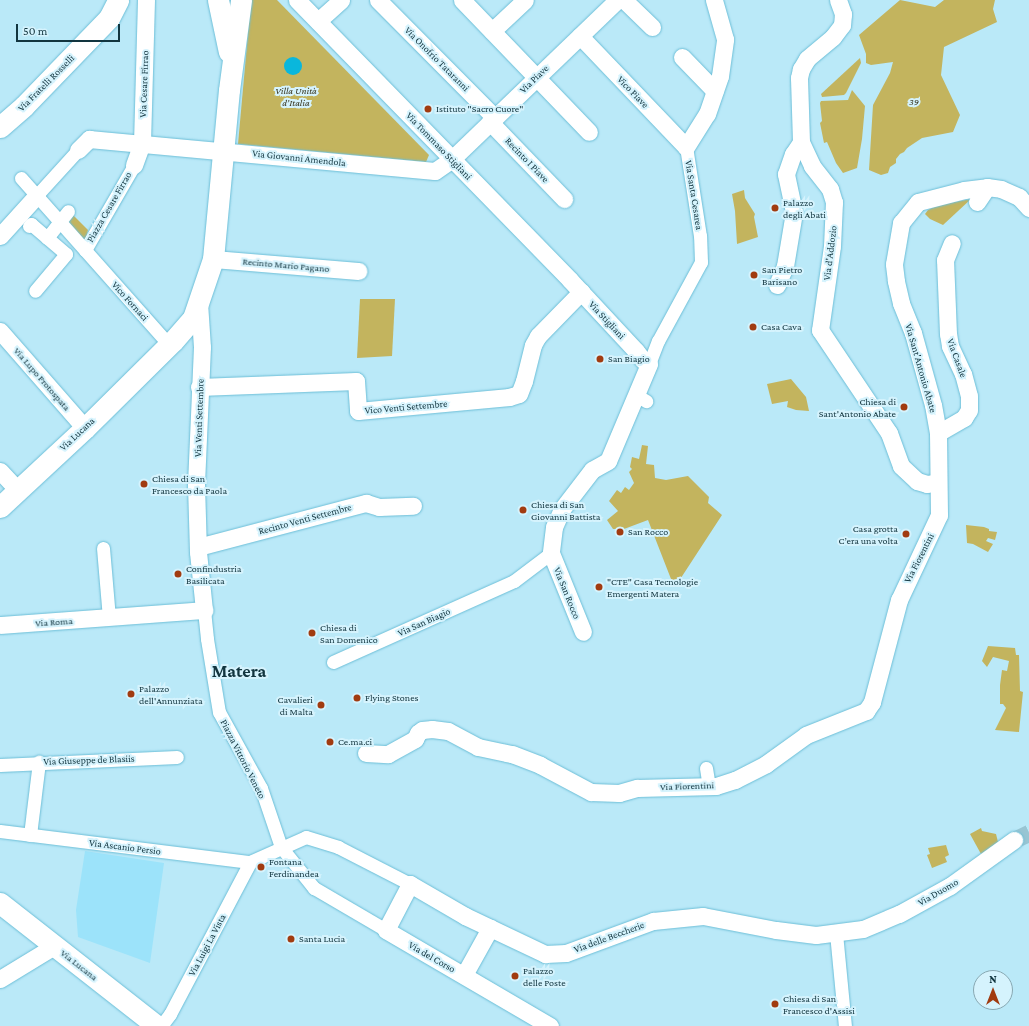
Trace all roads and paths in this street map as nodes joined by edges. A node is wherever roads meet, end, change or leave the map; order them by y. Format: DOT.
graph roads {
  1 [pos="118,0"];
  2 [pos="146,0"];
  3 [pos="218,0"];
  4 [pos="241,0"];
  5 [pos="297,0"];
  6 [pos="341,0"];
  7 [pos="378,0"];
  8 [pos="462,0"];
  9 [pos="525,0"];
  10 [pos="617,0"];
  11 [pos="624,0"];
  12 [pos="714,0"];
  13 [pos="838,0"];
  14 [pos="318,21"];
  15 [pos="652,27"];
  16 [pos="492,32"];
  17 [pos="580,36"];
  18 [pos="682,57"];
  19 [pos="232,68"];
  20 [pos="537,77"];
  21 [pos="715,91"];
  22 [pos="492,120"];
  23 [pos="0,127"];
  24 [pos="589,132"];
  25 [pos="801,142"];
  26 [pos="142,143"];
  27 [pos="686,147"];
  28 [pos="78,150"];
  29 [pos="223,150"];
  30 [pos="452,159"];
  31 [pos="134,165"];
  32 [pos="21,178"];
  33 [pos="987,187"];
  34 [pos="36,195"];
  35 [pos="564,198"];
  36 [pos="977,202"];
  37 [pos="1029,208"];
  38 [pos="68,211"];
  39 [pos="60,221"];
  40 [pos="29,226"];
  41 [pos="0,236"];
  42 [pos="47,238"];
  43 [pos="75,239"];
  44 [pos="952,243"];
  45 [pos="85,250"];
  46 [pos="63,252"];
  47 [pos="213,259"];
  48 [pos="96,263"];
  49 [pos="359,271"];
  50 [pos="778,284"];
  51 [pos="35,291"];
  52 [pos="581,292"];
  53 [pos="199,298"];
  54 [pos="0,331"];
  55 [pos="163,338"];
  56 [pos="649,364"];
  57 [pos="200,387"];
  58 [pos="85,428"];
  59 [pos="938,433"];
  60 [pos="939,450"];
  61 [pos="0,471"];
  62 [pos="938,482"];
  63 [pos="18,490"];
  64 [pos="413,506"];
  65 [pos="0,507"];
  66 [pos="198,546"];
  67 [pos="103,548"];
  68 [pos="551,554"];
  69 [pos="204,616"];
  70 [pos="108,618"];
  71 [pos="0,626"];
  72 [pos="582,632"];
  73 [pos="333,662"];
  74 [pos="366,753"];
  75 [pos="177,757"];
  76 [pos="39,762"];
  77 [pos="0,765"];
  78 [pos="706,768"];
  79 [pos="709,786"];
  80 [pos="0,831"];
  81 [pos="30,835"];
  82 [pos="1014,840"];
  83 [pos="281,847"];
  84 [pos="250,862"];
  85 [pos="410,884"];
  86 [pos="314,888"];
  87 [pos="0,903"];
  88 [pos="490,928"];
  89 [pos="386,930"];
  90 [pos="855,930"];
  91 [pos="836,933"];
  92 [pos="54,946"];
  93 [pos="464,975"];
  94 [pos="0,978"];
  95 [pos="158,1026"];
  96 [pos="161,1026"];
  97 [pos="550,1026"];
  98 [pos="846,1026"];
  1 -- 23 [label="street, Via Fratelli Rosselli"];
  2 -- 26 [label="street, Via Cesare Firrao"];
  3 -- 19 [label="street"];
  4 -- 19 [label="street"];
  5 -- 14 [label="street, Via Tommaso Stigliani"];
  6 -- 14 [label="street"];
  7 -- 22 [label="street, Via Onofrio Tataranni"];
  8 -- 16 [label="street"];
  9 -- 16 [label="street"];
  10 -- 17 [label="street, Via Piave"];
  11 -- 15 [label="street"];
  12 -- 21 [label="street, Via Santa Cesarea"];
  13 -- 25 [label="street, Via d'Addozio"];
  14 -- 30 [label="street, Via Tommaso Stigliani"];
  16 -- 20 [label="street"];
  17 -- 20 [label="street, Via Piave"];
  17 -- 27 [label="street, Vico Piave"];
  18 -- 21 [label="street"];
  19 -- 29 [label="street"];
  20 -- 22 [label="street, Via Piave"];
  20 -- 24 [label="street"];
  21 -- 27 [label="street, Via Santa Cesarea"];
  22 -- 30 [label="street, Via Piave"];
  22 -- 35 [label="street, Recinto I Piave"];
  25 -- 50 [label="street"];
  25 -- 62 [label="street, Via d'Addozio"];
  26 -- 28 [label="street"];
  26 -- 29 [label="street, Via Giovanni Amendola"];
  26 -- 31 [label="street, Via Cesare Firrao"];
  27 -- 56 [label="street, Via Santa Cesarea"];
  28 -- 34 [label="street"];
  29 -- 30 [label="street, Via Giovanni Amendola"];
  29 -- 47 [label="street"];
  30 -- 52 [label="street, Via Tommaso Stigliani"];
  31 -- 45 [label="street, Piazza Cesare Firrao"];
  32 -- 34 [label="street"];
  33 -- 36 [label="street"];
  33 -- 37 [label="street"];
  33 -- 59 [label="street, Via Sant'Antonio Abate"];
  34 -- 39 [label="street, Piazza Cesare Firrao"];
  34 -- 41 [label="street"];
  38 -- 39 [label="street"];
  39 -- 42 [label="street"];
  39 -- 43 [label="street, Piazza Cesare Firrao"];
  40 -- 42 [label="street"];
  42 -- 46 [label="street"];
  43 -- 45 [label="street, Piazza Cesare Firrao"];
  43 -- 46 [label="street"];
  44 -- 59 [label="street, Via Casale"];
  45 -- 48 [label="street, Piazza Cesare Firrao"];
  46 -- 51 [label="street"];
  47 -- 49 [label="street, Recinto Mario Pagano"];
  47 -- 53 [label="street"];
  48 -- 55 [label="street, Vico Fornaci"];
  52 -- 56 [label="street, Via Stigliani"];
  52 -- 57 [label="street, Vico Venti Settembre"];
  53 -- 57 [label="street, Via Venti Settembre"];
  53 -- 58 [label="street, Via Lucana"];
  54 -- 58 [label="street, Via Lupo Protospata"];
  56 -- 68 [label="street"];
  57 -- 66 [label="street, Via Venti Settembre"];
  58 -- 63 [label="street, Via Lucana"];
  59 -- 60 [label="street, Via Sant'Antonio Abate"];
  60 -- 62 [label="street, Via Fiorentini"];
  61 -- 63 [label="street"];
  62 -- 79 [label="street, Via Fiorentini"];
  63 -- 65 [label="street, Via Lucana"];
  64 -- 66 [label="street, Recinto Venti Settembre"];
  66 -- 69 [label="street, Via Venti Settembre"];
  67 -- 70 [label="street"];
  68 -- 72 [label="street, Via San Rocco"];
  68 -- 73 [label="street, Via San Biagio"];
  69 -- 70 [label="street, Via Roma"];
  69 -- 83 [label="street, Piazza Vittorio Veneto"];
  70 -- 71 [label="street, Via Roma"];
  74 -- 79 [label="street, Via Fiorentini"];
  75 -- 76 [label="street, Via Giuseppe de Blasiis"];
  76 -- 77 [label="street, Via Giuseppe de Blasiis"];
  76 -- 81 [label="street"];
  78 -- 79 [label="street"];
  80 -- 81 [label="street, Via Ascanio Persio"];
  81 -- 84 [label="street, Via Ascanio Persio"];
  82 -- 90 [label="street, Via Duomo"];
  83 -- 84 [label="street"];
  83 -- 85 [label="street, Via delle Beccherie"];
  83 -- 86 [label="street, Piazza Vittorio Veneto"];
  84 -- 96 [label="street, Via Luigi La Vista"];
  85 -- 88 [label="street, Via delle Beccherie"];
  85 -- 89 [label="street"];
  86 -- 89 [label="street, Via del Corso"];
  87 -- 92 [label="street, Via Lucana"];
  88 -- 91 [label="street, Via delle Beccherie"];
  88 -- 93 [label="street"];
  89 -- 93 [label="street, Via del Corso"];
  90 -- 91 [label="street, Via delle Beccherie"];
  91 -- 98 [label="street"];
  92 -- 94 [label="street"];
  92 -- 95 [label="street, Via Lucana"];
  93 -- 97 [label="street, Via del Corso"];
}
